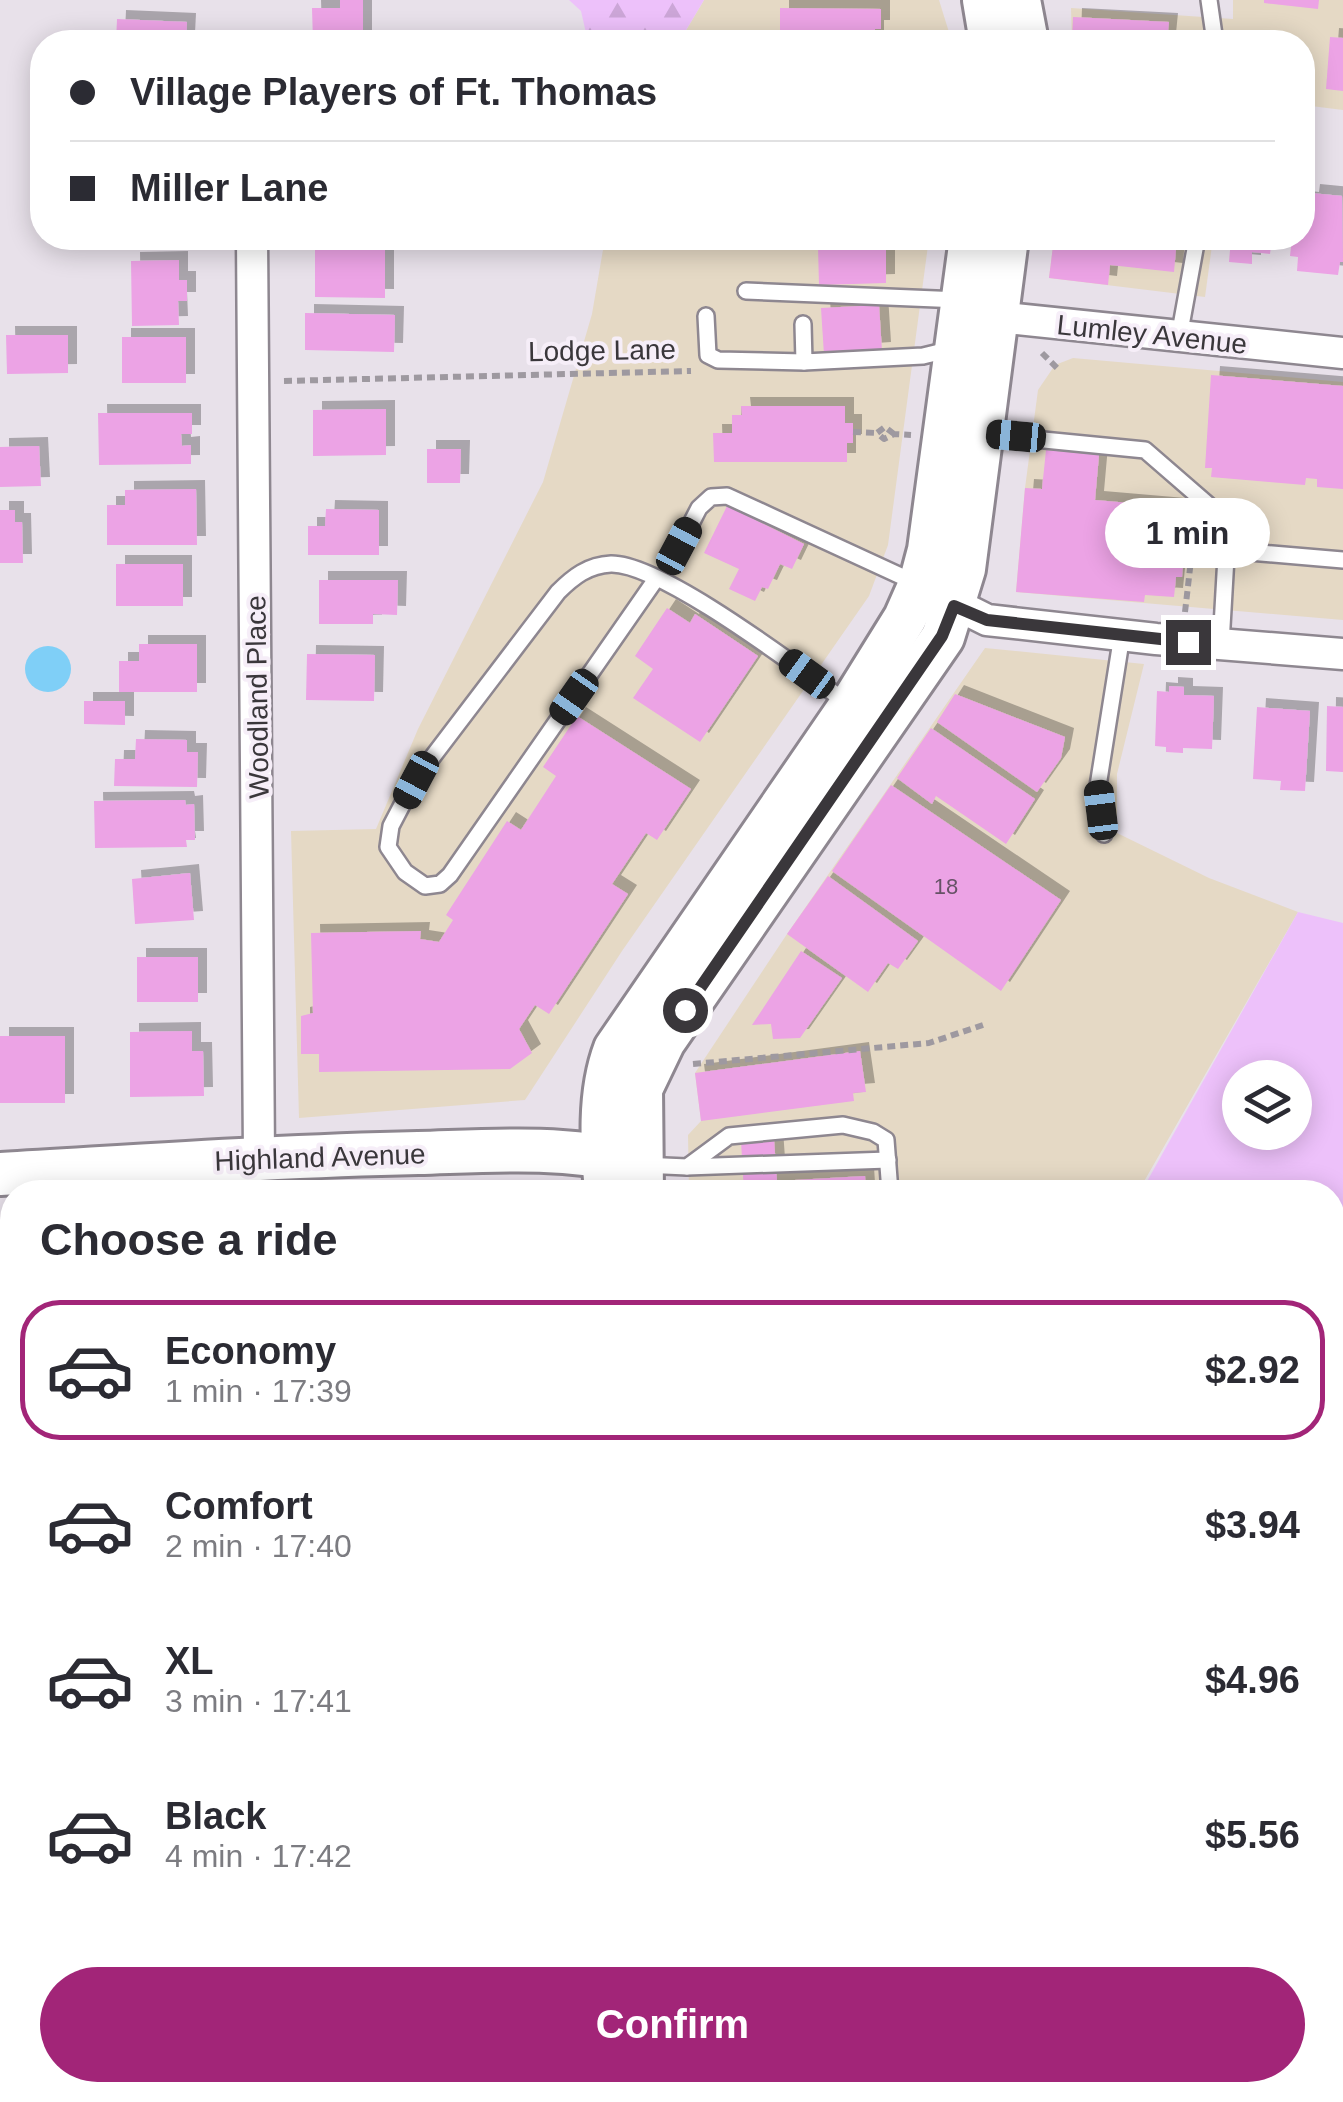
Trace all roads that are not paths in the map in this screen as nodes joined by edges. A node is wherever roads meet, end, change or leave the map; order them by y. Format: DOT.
graph roads {
  1 [pos="984,0"];
  2 [pos="1019,0"];
  3 [pos="1209,0"];
  4 [pos="989,30"];
  5 [pos="1025,30"];
  6 [pos="1213,30"];
  7 [pos="252,250"];
  8 [pos="971,250"];
  9 [pos="1002,250"];
  10 [pos="1195,250"];
  11 [pos="746,291"];
  12 [pos="706,316"];
  13 [pos="970,320"];
  14 [pos="803,324"];
  15 [pos="1179,337"];
  16 [pos="1343,353"];
  17 [pos="804,362"];
  18 [pos="947,433"];
  19 [pos="679,546"];
  20 [pos="1226,550"];
  21 [pos="1343,560"];
  22 [pos="656,579"];
  23 [pos="937,595"];
  24 [pos="1122,635"];
  25 [pos="1220,644"];
  26 [pos="1343,654"];
  27 [pos="866,716"];
  28 [pos="1104,834"];
  29 [pos="259,1156"];
  30 [pos="888,1160"];
  31 [pos="687,1167"];
  32 [pos="0,1174"];
  33 [pos="623,1176"];
  34 [pos="889,1180"];
  1 -- 4 [label="main road"];
  2 -- 5 [label="main road"];
  3 -- 6 [label="lane"];
  7 -- 29 [label="street, Woodland Place"];
  8 -- 13 [label="main road"];
  9 -- 13 [label="main road"];
  10 -- 15 [label="lane"];
  11 -- 13 [label="lane"];
  12 -- 17 [label="lane"];
  13 -- 15 [label="street, Lumley Avenue"];
  13 -- 17 [label="lane"];
  13 -- 18 [label="main road"];
  14 -- 17 [label="lane"];
  15 -- 16 [label="street, Lumley Avenue"];
  18 -- 20 [label="lane"];
  18 -- 23 [label="main road"];
  19 -- 23 [label="lane"];
  20 -- 21 [label="lane"];
  20 -- 25 [label="lane"];
  22 -- 22 [label="lane"];
  22 -- 27 [label="lane"];
  23 -- 24 [label="street"];
  23 -- 27 [label="main road"];
  24 -- 25 [label="street"];
  24 -- 28 [label="lane"];
  25 -- 26 [label="street"];
  27 -- 33 [label="main road"];
  29 -- 32 [label="main road, Highland Avenue"];
  29 -- 33 [label="main road, Highland Avenue"];
  30 -- 31 [label="lane"];
  30 -- 31 [label="lane"];
  30 -- 34 [label="lane"];
  31 -- 33 [label="lane"];
}
